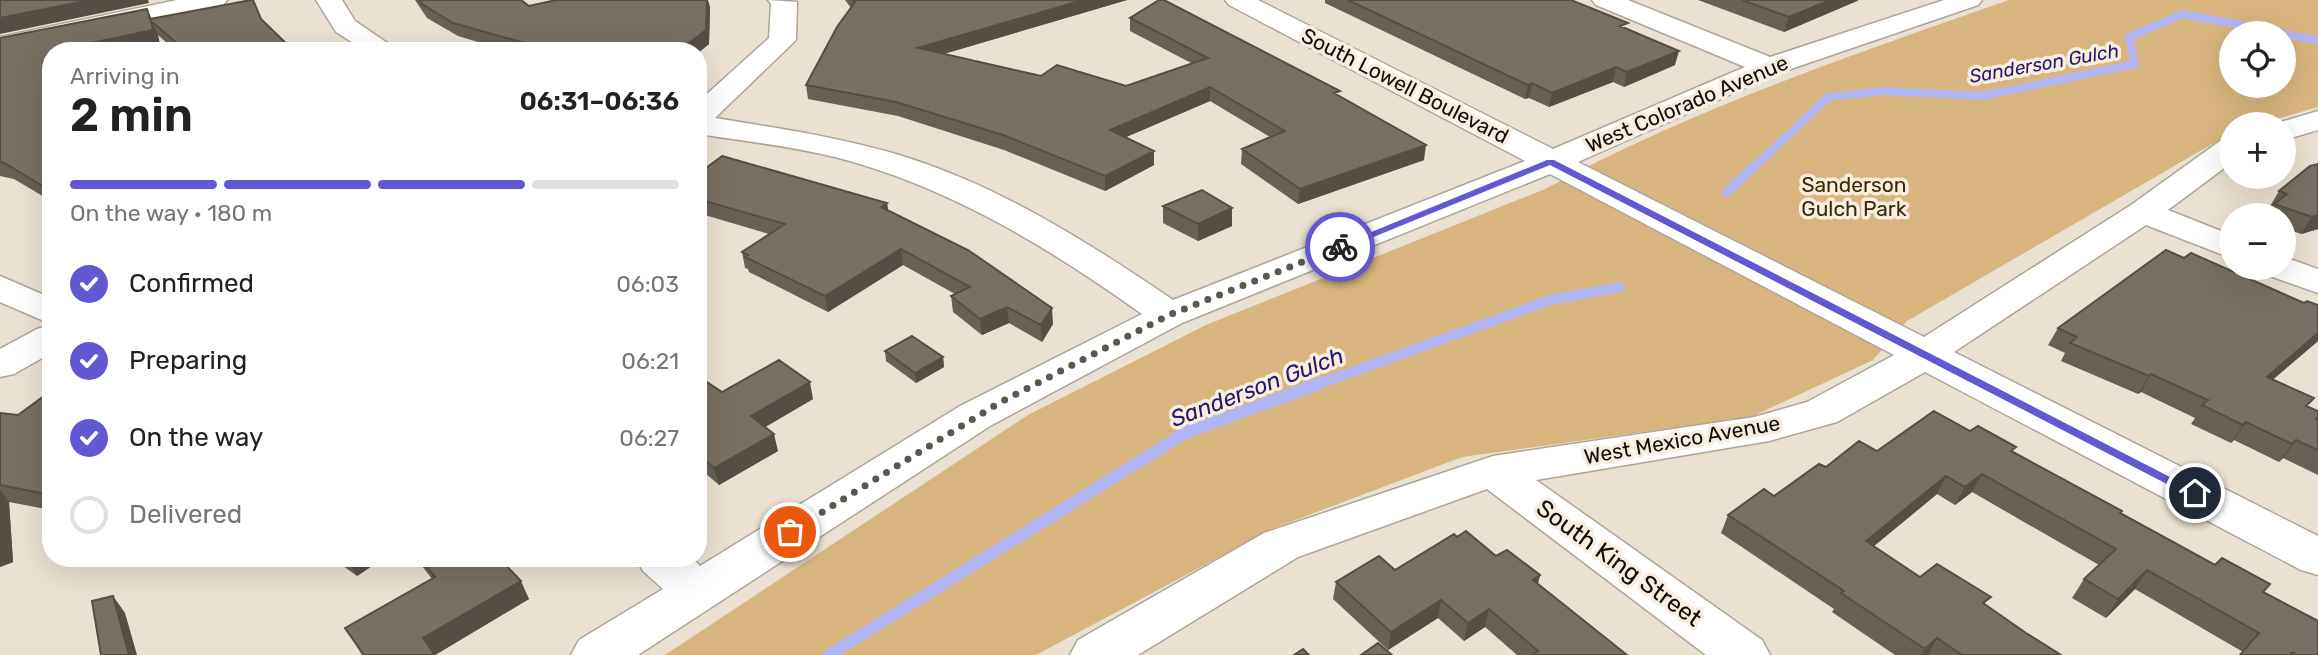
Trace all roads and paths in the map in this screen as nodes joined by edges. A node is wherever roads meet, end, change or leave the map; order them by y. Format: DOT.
graph roads {
  1 [pos="214,0"];
  2 [pos="329,0"];
  3 [pos="781,0"];
  4 [pos="1238,0"];
  5 [pos="1605,0"];
  6 [pos="1969,0"];
  7 [pos="371,42"];
  8 [pos="0,45"];
  9 [pos="1769,67"];
  10 [pos="707,110"];
  11 [pos="2318,120"];
  12 [pos="707,127"];
  13 [pos="2296,127"];
  14 [pos="2219,157"];
  15 [pos="1551,162"];
  16 [pos="2143,212"];
  17 [pos="2219,242"];
  18 [pos="2296,273"];
  19 [pos="2318,282"];
  20 [pos="0,287"];
  21 [pos="42,308"];
  22 [pos="1169,315"];
  23 [pos="42,342"];
  24 [pos="1923,353"];
  25 [pos="0,365"];
  26 [pos="1493,471"];
  27 [pos="2318,557"];
  28 [pos="670,567"];
  29 [pos="697,591"];
  30 [pos="597,655"];
  31 [pos="1096,655"];
  32 [pos="1744,655"];
  1 -- 8 [label="street"];
  2 -- 7 [label="street"];
  3 -- 10 [label="street"];
  4 -- 15 [label="street, South Lowell Boulevard"];
  5 -- 9 [label="street"];
  6 -- 9 [label="street, West Colorado Avenue"];
  9 -- 15 [label="street, West Colorado Avenue"];
  11 -- 13 [label="street"];
  12 -- 22 [label="street"];
  14 -- 16 [label="street, West Mexico Avenue"];
  15 -- 22 [label="street, West Colorado Avenue"];
  15 -- 24 [label="street, South Lowell Boulevard"];
  16 -- 17 [label="street"];
  16 -- 24 [label="street, West Mexico Avenue"];
  18 -- 19 [label="street"];
  20 -- 21 [label="street"];
  22 -- 29 [label="street, West Colorado Avenue"];
  23 -- 25 [label="street"];
  24 -- 26 [label="street, West Mexico Avenue"];
  24 -- 27 [label="street, South Lowell Boulevard"];
  26 -- 31 [label="street, West Mexico Avenue"];
  26 -- 32 [label="street, South King Street"];
  28 -- 29 [label="street"];
  29 -- 30 [label="street, West Colorado Avenue"];
}
